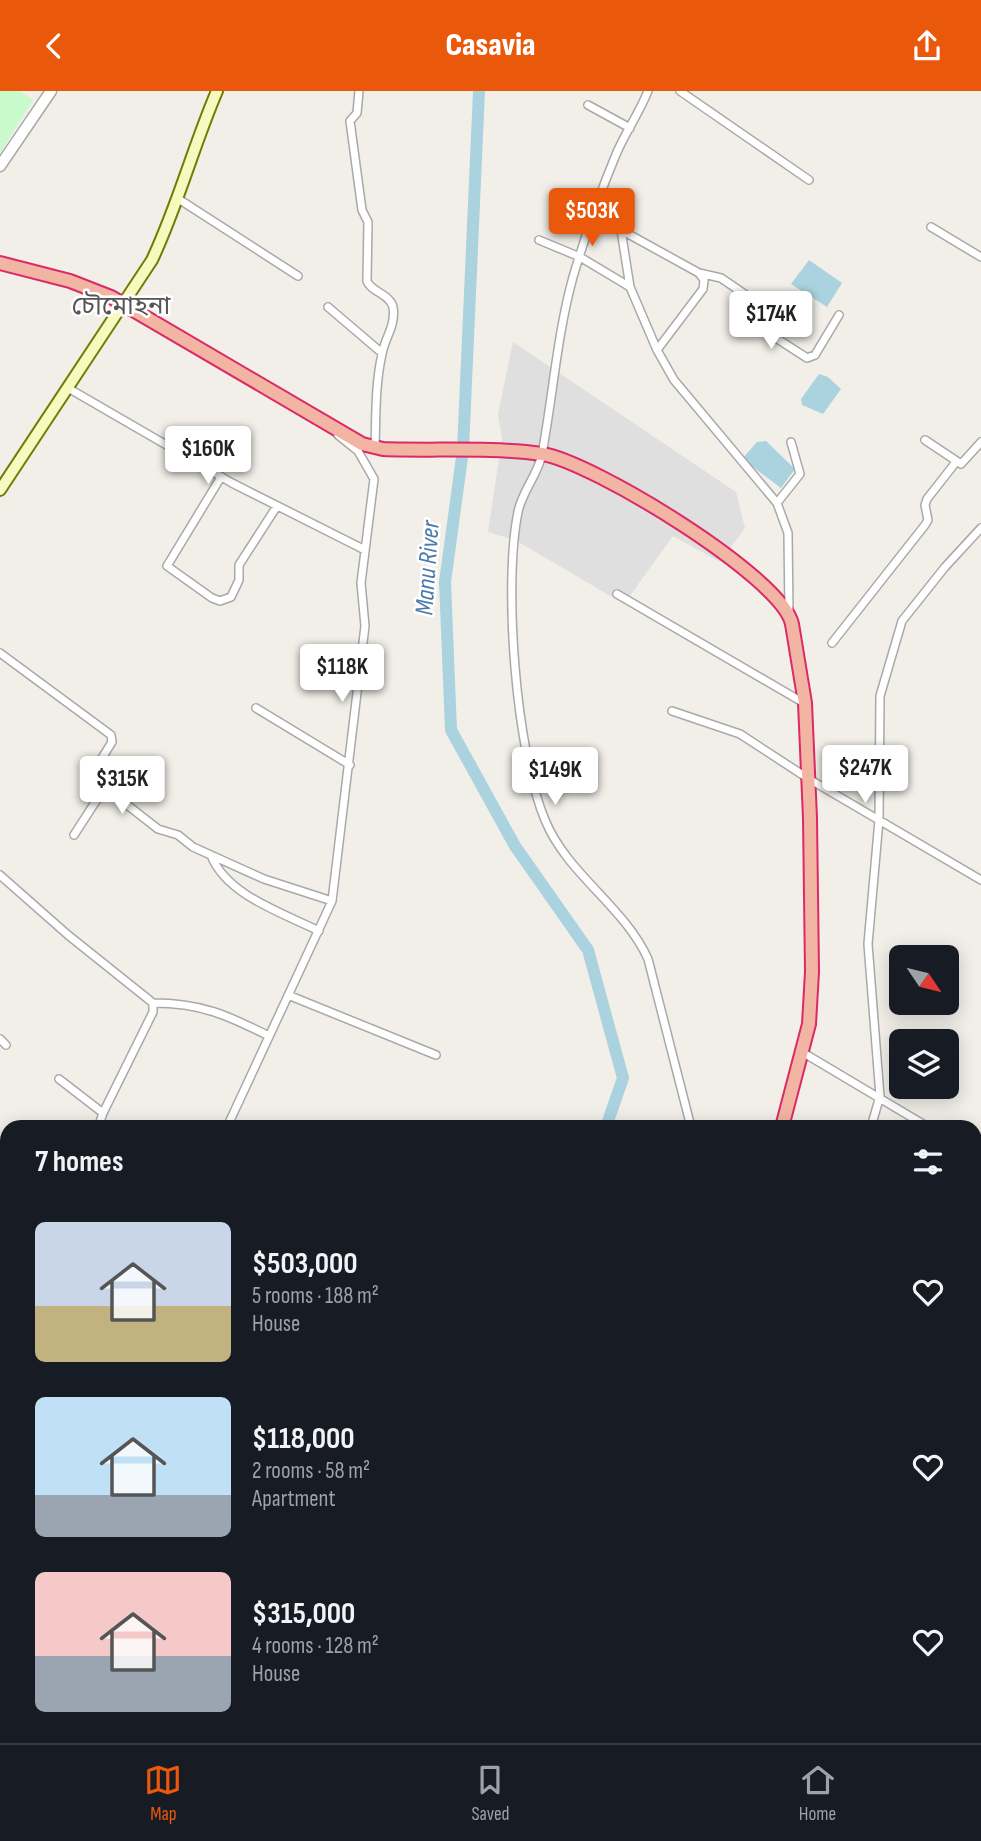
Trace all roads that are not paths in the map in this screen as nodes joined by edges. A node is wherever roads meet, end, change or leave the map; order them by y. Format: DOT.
graph roads {
  1 [pos="51,91"];
  2 [pos="216,91"];
  3 [pos="359,91"];
  4 [pos="648,91"];
  5 [pos="680,91"];
  6 [pos="588,105"];
  7 [pos="630,128"];
  8 [pos="0,166"];
  9 [pos="809,180"];
  10 [pos="177,198"];
  11 [pos="593,216"];
  12 [pos="931,227"];
  13 [pos="621,230"];
  14 [pos="538,240"];
  15 [pos="580,257"];
  16 [pos="981,257"];
  17 [pos="0,264"];
  18 [pos="699,273"];
  19 [pos="298,276"];
  20 [pos="631,287"];
  21 [pos="123,305"];
  22 [pos="328,307"];
  23 [pos="839,315"];
  24 [pos="657,351"];
  25 [pos="382,353"];
  26 [pos="68,388"];
  27 [pos="319,419"];
  28 [pos="925,440"];
  29 [pos="791,442"];
  30 [pos="981,442"];
  31 [pos="379,449"];
  32 [pos="536,454"];
  33 [pos="956,462"];
  34 [pos="221,477"];
  35 [pos="0,490"];
  36 [pos="777,503"];
  37 [pos="277,506"];
  38 [pos="981,529"];
  39 [pos="365,550"];
  40 [pos="618,594"];
  41 [pos="789,614"];
  42 [pos="832,643"];
  43 [pos="0,653"];
  44 [pos="804,703"];
  45 [pos="256,708"];
  46 [pos="672,711"];
  47 [pos="350,765"];
  48 [pos="809,779"];
  49 [pos="105,787"];
  50 [pos="878,820"];
  51 [pos="74,835"];
  52 [pos="211,855"];
  53 [pos="0,874"];
  54 [pos="981,880"];
  55 [pos="332,901"];
  56 [pos="319,931"];
  57 [pos="288,995"];
  58 [pos="153,1003"];
  59 [pos="269,1036"];
  60 [pos="802,1052"];
  61 [pos="436,1055"];
  62 [pos="59,1079"];
  63 [pos="880,1096"];
  64 [pos="103,1113"];
  65 [pos="101,1120"];
  66 [pos="230,1120"];
  67 [pos="689,1120"];
  68 [pos="784,1120"];
  69 [pos="873,1120"];
  70 [pos="917,1120"];
  1 -- 8 [label="street"];
  2 -- 10 [label="main road"];
  3 -- 25 [label="street"];
  4 -- 7 [label="street"];
  5 -- 9 [label="street"];
  6 -- 7 [label="street"];
  7 -- 11 [label="street"];
  10 -- 19 [label="street"];
  10 -- 21 [label="main road"];
  11 -- 13 [label="street"];
  11 -- 15 [label="street"];
  12 -- 16 [label="street"];
  13 -- 18 [label="street"];
  13 -- 20 [label="street"];
  14 -- 15 [label="street"];
  15 -- 20 [label="street"];
  15 -- 32 [label="street"];
  17 -- 21 [label="highway"];
  18 -- 23 [label="street"];
  18 -- 24 [label="street"];
  20 -- 24 [label="street"];
  21 -- 26 [label="main road"];
  21 -- 27 [label="highway"];
  22 -- 25 [label="street"];
  24 -- 36 [label="street"];
  25 -- 31 [label="street"];
  26 -- 34 [label="street"];
  26 -- 35 [label="main road"];
  27 -- 31 [label="highway"];
  27 -- 39 [label="street"];
  28 -- 33 [label="street"];
  29 -- 36 [label="street"];
  30 -- 33 [label="street"];
  31 -- 32 [label="highway"];
  32 -- 41 [label="highway"];
  32 -- 67 [label="street"];
  33 -- 42 [label="street"];
  34 -- 37 [label="street"];
  34 -- 37 [label="street"];
  36 -- 41 [label="street"];
  37 -- 39 [label="street"];
  38 -- 50 [label="street"];
  39 -- 47 [label="street"];
  40 -- 44 [label="street"];
  41 -- 44 [label="highway"];
  43 -- 49 [label="street"];
  44 -- 48 [label="highway"];
  45 -- 47 [label="street"];
  46 -- 48 [label="street"];
  47 -- 55 [label="street"];
  48 -- 50 [label="street"];
  48 -- 60 [label="highway"];
  49 -- 51 [label="street"];
  49 -- 52 [label="street"];
  50 -- 54 [label="street"];
  50 -- 63 [label="street"];
  52 -- 55 [label="street"];
  52 -- 56 [label="street"];
  53 -- 58 [label="street"];
  55 -- 56 [label="street"];
  56 -- 57 [label="street"];
  57 -- 59 [label="street"];
  57 -- 61 [label="street"];
  58 -- 59 [label="street"];
  58 -- 64 [label="street"];
  59 -- 66 [label="street"];
  60 -- 63 [label="street"];
  60 -- 68 [label="highway"];
  62 -- 64 [label="street"];
  63 -- 69 [label="street"];
  63 -- 70 [label="street"];
  64 -- 65 [label="street"];
}
